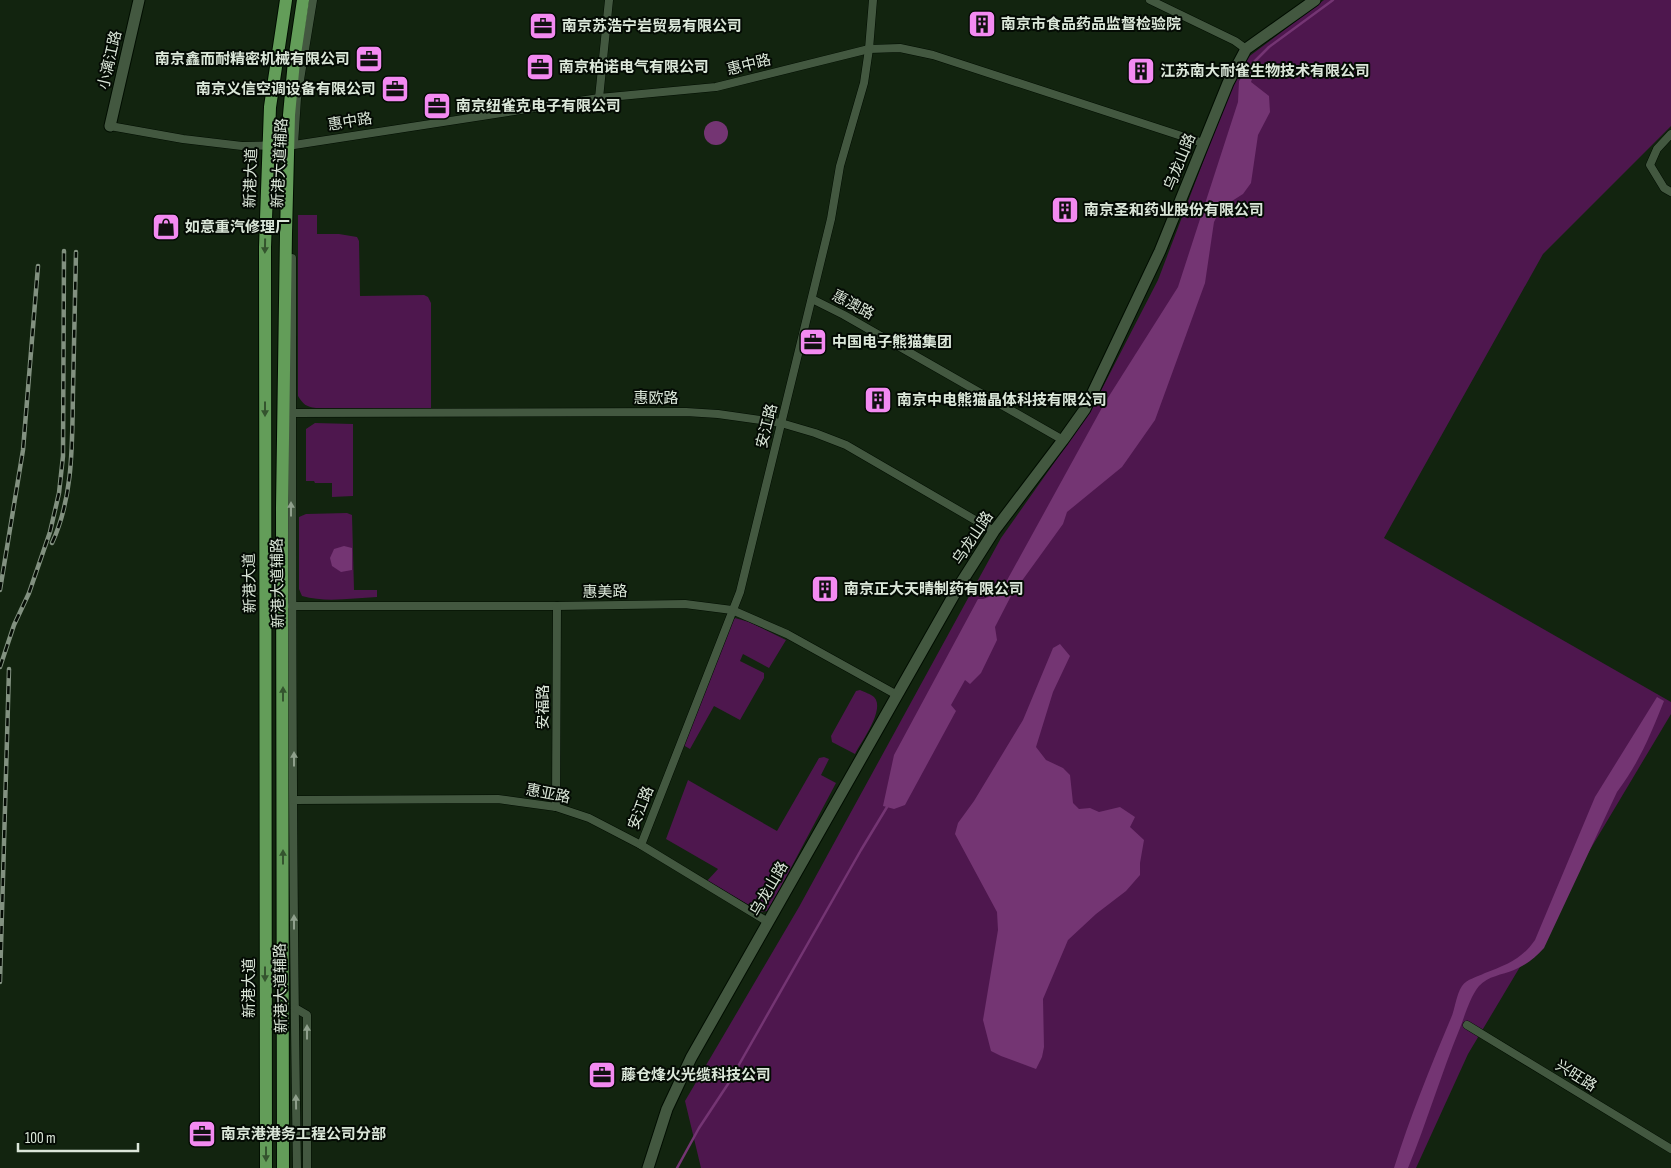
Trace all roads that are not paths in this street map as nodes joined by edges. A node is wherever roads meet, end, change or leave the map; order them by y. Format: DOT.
graph roads {
  1 [pos="139,0"];
  2 [pos="286,0"];
  3 [pos="303,0"];
  4 [pos="313,0"];
  5 [pos="609,0"];
  6 [pos="873,0"];
  7 [pos="1150,0"];
  8 [pos="1315,0"];
  9 [pos="869,49"];
  10 [pos="1246,49"];
  11 [pos="600,98"];
  12 [pos="110,126"];
  13 [pos="1671,134"];
  14 [pos="1204,143"];
  15 [pos="269,145"];
  16 [pos="291,145"];
  17 [pos="1671,192"];
  18 [pos="812,299"];
  19 [pos="292,413"];
  20 [pos="781,423"];
  21 [pos="1064,440"];
  22 [pos="994,531"];
  23 [pos="292,606"];
  24 [pos="557,606"];
  25 [pos="732,610"];
  26 [pos="896,695"];
  27 [pos="294,800"];
  28 [pos="556,807"];
  29 [pos="641,845"];
  30 [pos="768,922"];
  31 [pos="295,1008"];
  32 [pos="1467,1025"];
  33 [pos="1671,1149"];
  34 [pos="266,1168"];
  35 [pos="283,1168"];
  36 [pos="297,1168"];
  37 [pos="308,1168"];
  38 [pos="648,1168"];
  1 -- 12 [label="street, 小漓江路"];
  2 -- 15 [label="main road, 新港大道"];
  3 -- 16 [label="main road"];
  4 -- 16 [label="street, 新港大道辅路"];
  5 -- 11 [label="street"];
  6 -- 9 [label="street, 安江路"];
  7 -- 10 [label="street"];
  8 -- 10 [label="street, 乌龙山路"];
  9 -- 11 [label="street, 惠中路"];
  9 -- 14 [label="street, 惠中路"];
  9 -- 18 [label="street, 安江路"];
  10 -- 14 [label="street, 乌龙山路"];
  11 -- 16 [label="street, 惠中路"];
  12 -- 15 [label="street, 惠中路"];
  13 -- 17 [label="street"];
  14 -- 21 [label="street, 乌龙山路"];
  15 -- 16 [label="street, 惠中路"];
  15 -- 34 [label="main road, 新港大道, one-way"];
  16 -- 19 [label="street, 新港大道辅路"];
  35 -- 16 [label="main road, one-way"];
  18 -- 20 [label="street, 安江路"];
  18 -- 21 [label="street, 惠澳路"];
  19 -- 20 [label="street, 惠欧路"];
  23 -- 19 [label="street, 新港大道辅路, one-way"];
  20 -- 22 [label="street, 惠欧路"];
  20 -- 25 [label="street, 安江路"];
  21 -- 22 [label="street, 乌龙山路"];
  22 -- 26 [label="street, 乌龙山路"];
  23 -- 24 [label="street, 惠美路"];
  27 -- 23 [label="street, 新港大道辅路, one-way"];
  24 -- 25 [label="street, 惠美路"];
  24 -- 28 [label="street, 安福路"];
  25 -- 26 [label="street, 惠美路"];
  25 -- 29 [label="street, 安江路"];
  26 -- 30 [label="street, 乌龙山路"];
  27 -- 28 [label="street, 惠亚路"];
  31 -- 27 [label="street, 新港大道辅路, one-way"];
  28 -- 29 [label="street, 惠亚路"];
  29 -- 30 [label="street, 惠亚路"];
  30 -- 38 [label="street, 乌龙山路"];
  36 -- 31 [label="street, 新港大道辅路, one-way"];
  37 -- 31 [label="street, one-way"];
  32 -- 33 [label="street, 兴旺路"];
}
